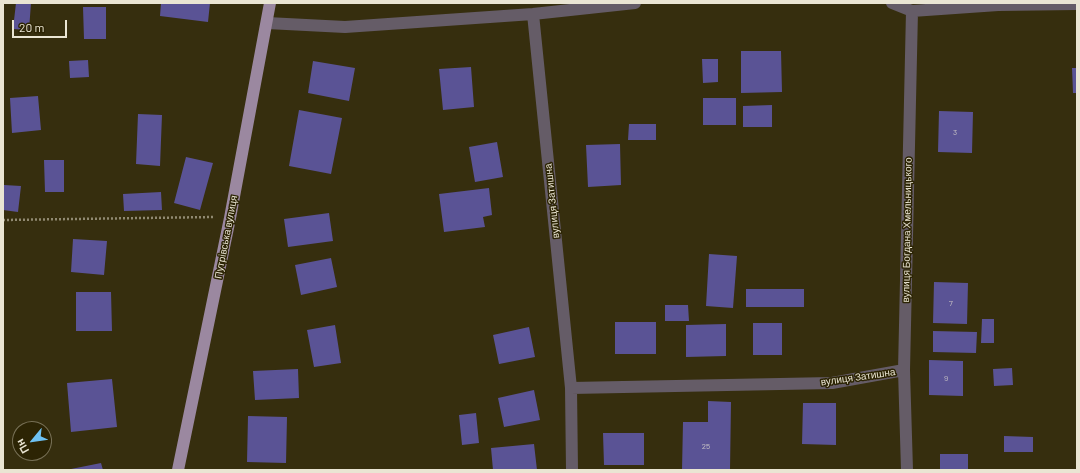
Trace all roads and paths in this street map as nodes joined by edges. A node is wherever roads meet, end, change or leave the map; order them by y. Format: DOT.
graph roads {
  1 [pos="270,3"];
  2 [pos="635,3"];
  3 [pos="892,3"];
  4 [pos="1077,4"];
  5 [pos="912,11"];
  6 [pos="533,14"];
  7 [pos="267,23"];
  8 [pos="230,218"];
  9 [pos="3,220"];
  10 [pos="904,370"];
  11 [pos="571,388"];
  12 [pos="178,470"];
  13 [pos="572,470"];
  14 [pos="907,470"];
  1 -- 7 [label="main road, Путрівська вулиця"];
  2 -- 6 [label="street"];
  3 -- 5 [label="street"];
  4 -- 5 [label="street"];
  5 -- 10 [label="street, вулиця Богдана Хмельницького"];
  6 -- 7 [label="street"];
  6 -- 11 [label="street, вулиця Затишна"];
  7 -- 8 [label="main road, Путрівська вулиця"];
  8 -- 9 [label="path"];
  8 -- 12 [label="main road, Путрівська вулиця"];
  10 -- 11 [label="street, вулиця Затишна"];
  10 -- 14 [label="street, вулиця Богдана Хмельницького"];
  11 -- 13 [label="street, вулиця Затишна"];
}
